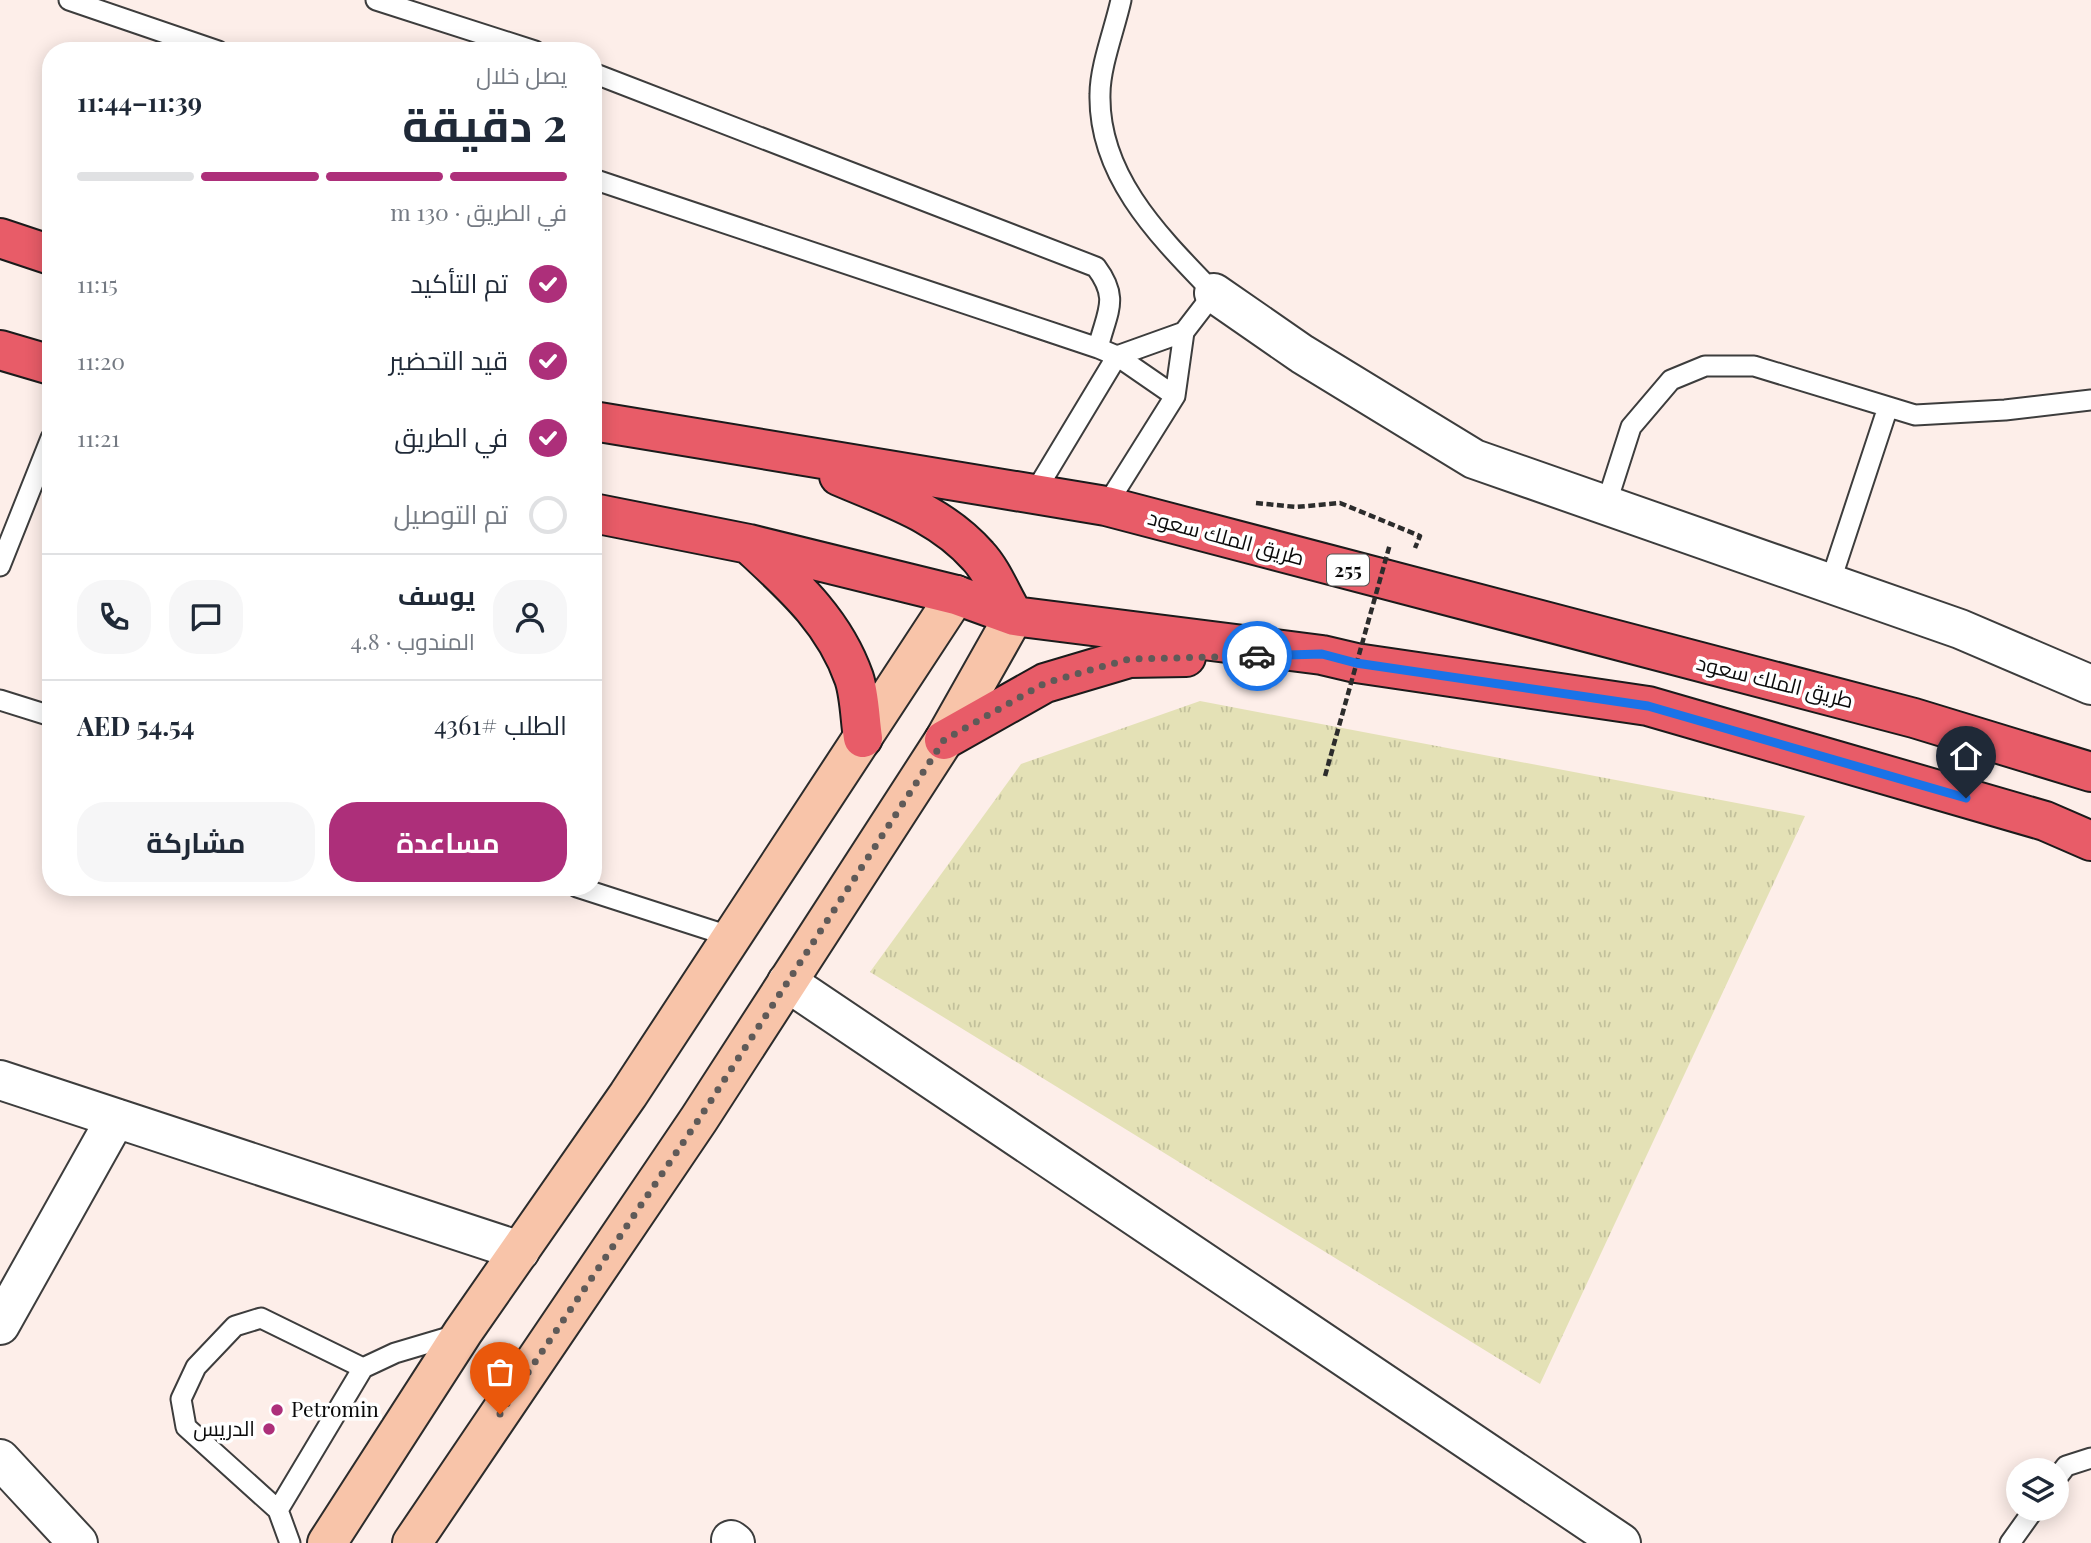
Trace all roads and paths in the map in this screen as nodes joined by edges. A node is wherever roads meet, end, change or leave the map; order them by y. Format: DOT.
graph roads {
  1 [pos="69,0"];
  2 [pos="376,0"];
  3 [pos="1121,0"];
  4 [pos="192,42"];
  5 [pos="507,42"];
  6 [pos="602,76"];
  7 [pos="602,182"];
  8 [pos="0,238"];
  9 [pos="42,252"];
  10 [pos="1214,293"];
  11 [pos="1184,332"];
  12 [pos="1098,348"];
  13 [pos="0,350"];
  14 [pos="1117,356"];
  15 [pos="42,362"];
  16 [pos="1175,396"];
  17 [pos="2091,400"];
  18 [pos="1888,407"];
  19 [pos="602,422"];
  20 [pos="775,450"];
  21 [pos="42,460"];
  22 [pos="1035,492"];
  23 [pos="1250,503"];
  24 [pos="1606,505"];
  25 [pos="1106,506"];
  26 [pos="602,515"];
  27 [pos="749,544"];
  28 [pos="0,565"];
  29 [pos="1830,583"];
  30 [pos="956,595"];
  31 [pos="1014,616"];
  32 [pos="1322,654"];
  33 [pos="2091,685"];
  34 [pos="0,700"];
  35 [pos="42,713"];
  36 [pos="863,738"];
  37 [pos="944,740"];
  38 [pos="2091,772"];
  39 [pos="1325,776"];
  40 [pos="2091,841"];
  41 [pos="602,895"];
  42 [pos="732,937"];
  43 [pos="787,982"];
  44 [pos="0,1080"];
  45 [pos="116,1118"];
  46 [pos="520,1251"];
  47 [pos="0,1325"];
  48 [pos="463,1332"];
  49 [pos="363,1368"];
  50 [pos="2091,1458"];
  51 [pos="0,1460"];
  52 [pos="2069,1465"];
  53 [pos="278,1510"];
  54 [pos="2026,1521"];
  55 [pos="78,1543"];
  56 [pos="290,1543"];
  57 [pos="327,1543"];
  58 [pos="412,1543"];
  59 [pos="1621,1543"];
  60 [pos="2010,1543"];
  1 -- 4 [label="lane"];
  2 -- 5 [label="lane"];
  3 -- 10 [label="lane"];
  6 -- 12 [label="lane"];
  7 -- 12 [label="lane"];
  8 -- 9 [label="highway"];
  10 -- 11 [label="lane"];
  10 -- 24 [label="street"];
  11 -- 14 [label="lane"];
  11 -- 16 [label="lane"];
  12 -- 14 [label="lane"];
  13 -- 15 [label="highway"];
  14 -- 16 [label="lane"];
  14 -- 22 [label="lane"];
  16 -- 25 [label="lane"];
  17 -- 18 [label="lane"];
  18 -- 24 [label="lane"];
  18 -- 29 [label="lane"];
  19 -- 20 [label="highway, طريق الملك سعود / 255"];
  20 -- 22 [label="highway, طريق الملك سعود / 255"];
  20 -- 31 [label="highway"];
  21 -- 28 [label="lane"];
  22 -- 25 [label="highway, طريق الملك سعود / 255"];
  23 -- 39 [label="path, bridge"];
  24 -- 29 [label="street"];
  25 -- 38 [label="highway, طريق الملك سعود / 255"];
  26 -- 27 [label="highway"];
  27 -- 30 [label="highway"];
  27 -- 36 [label="highway"];
  29 -- 33 [label="street"];
  30 -- 31 [label="highway"];
  30 -- 36 [label="street"];
  31 -- 32 [label="highway"];
  31 -- 37 [label="street"];
  32 -- 37 [label="highway"];
  32 -- 40 [label="highway"];
  34 -- 35 [label="lane"];
  36 -- 42 [label="street"];
  37 -- 43 [label="street"];
  41 -- 42 [label="lane"];
  42 -- 46 [label="street"];
  43 -- 58 [label="street"];
  43 -- 59 [label="street"];
  44 -- 45 [label="street"];
  45 -- 46 [label="street"];
  45 -- 47 [label="street"];
  46 -- 48 [label="street"];
  48 -- 49 [label="lane"];
  48 -- 57 [label="street"];
  49 -- 53 [label="lane"];
  49 -- 53 [label="lane"];
  50 -- 52 [label="lane"];
  51 -- 55 [label="street"];
  53 -- 56 [label="lane"];
  54 -- 60 [label="lane"];
}
